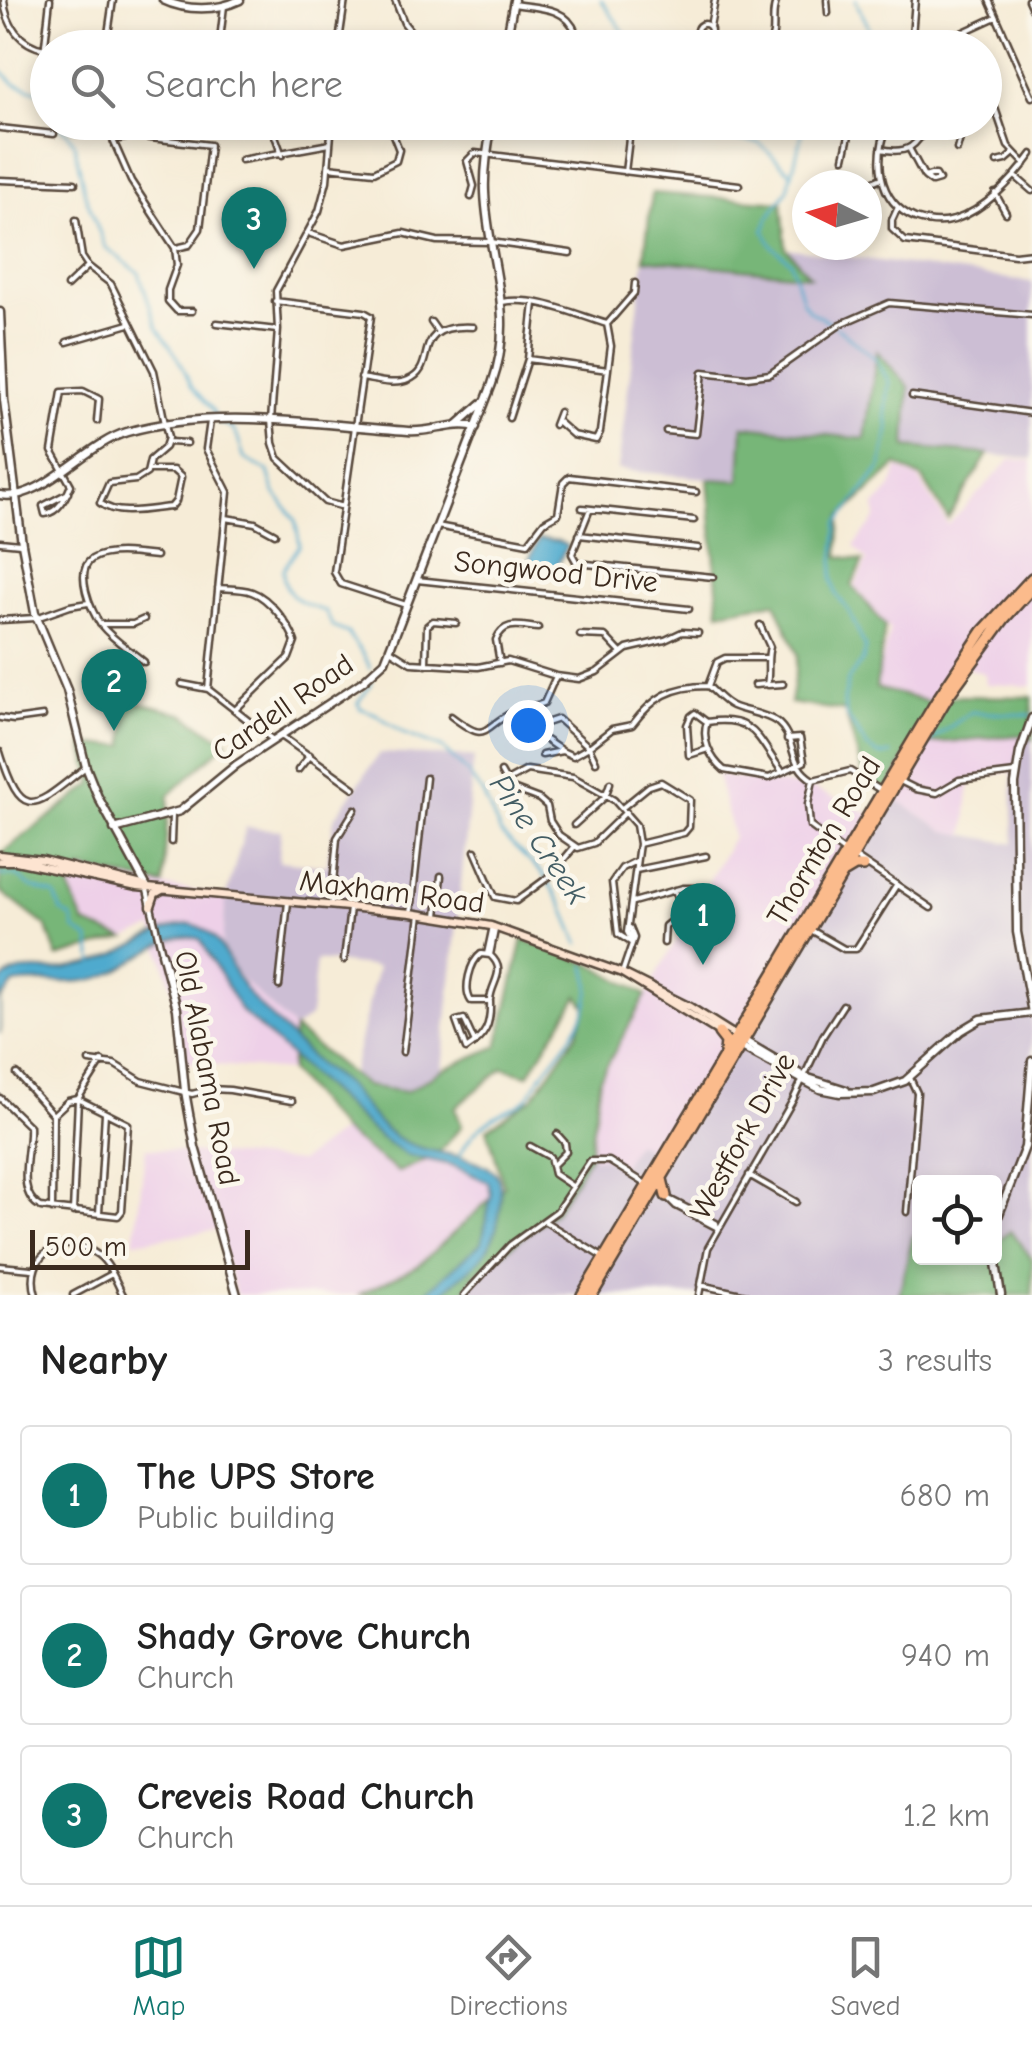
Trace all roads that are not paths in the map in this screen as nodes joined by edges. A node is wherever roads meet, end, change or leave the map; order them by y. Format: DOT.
graph roads {
  1 [pos="4,0"];
  2 [pos="50,0"];
  3 [pos="113,0"];
  4 [pos="164,0"];
  5 [pos="240,0"];
  6 [pos="345,0"];
  7 [pos="396,0"];
  8 [pos="715,0"];
  9 [pos="777,0"];
  10 [pos="827,0"];
  11 [pos="915,0"];
  12 [pos="989,0"];
  13 [pos="514,2"];
  14 [pos="224,6"];
  15 [pos="828,13"];
  16 [pos="996,16"];
  17 [pos="710,27"];
  18 [pos="46,30"];
  19 [pos="109,30"];
  20 [pos="221,30"];
  21 [pos="341,30"];
  22 [pos="410,30"];
  23 [pos="509,30"];
  24 [pos="575,30"];
  25 [pos="773,30"];
  26 [pos="912,30"];
  27 [pos="972,30"];
  28 [pos="30,43"];
  29 [pos="1032,96"];
  30 [pos="0,128"];
  31 [pos="30,131"];
  32 [pos="1002,134"];
  33 [pos="114,140"];
  34 [pos="172,140"];
  35 [pos="277,140"];
  36 [pos="330,140"];
  37 [pos="396,140"];
  38 [pos="489,140"];
  39 [pos="629,140"];
  40 [pos="848,140"];
  41 [pos="883,140"];
  42 [pos="921,140"];
  43 [pos="960,140"];
  44 [pos="330,144"];
  45 [pos="881,149"];
  46 [pos="910,150"];
  47 [pos="957,150"];
  48 [pos="1014,153"];
  49 [pos="487,154"];
  50 [pos="1032,154"];
  51 [pos="282,155"];
  52 [pos="844,158"];
  53 [pos="241,160"];
  54 [pos="997,162"];
  55 [pos="1025,164"];
  56 [pos="328,166"];
  57 [pos="881,170"];
  58 [pos="625,172"];
  59 [pos="1014,176"];
  60 [pos="925,177"];
  61 [pos="0,180"];
  62 [pos="882,181"];
  63 [pos="75,183"];
  64 [pos="739,185"];
  65 [pos="1032,190"];
  66 [pos="995,194"];
  67 [pos="470,197"];
  68 [pos="898,207"];
  69 [pos="1006,212"];
  70 [pos="76,220"];
  71 [pos="309,233"];
  72 [pos="491,242"];
  73 [pos="175,248"];
  74 [pos="570,253"];
  75 [pos="1032,253"];
  76 [pos="88,266"];
  77 [pos="635,283"];
  78 [pos="67,286"];
  79 [pos="274,302"];
  80 [pos="502,302"];
  81 [pos="534,303"];
  82 [pos="192,311"];
  83 [pos="0,312"];
  84 [pos="1032,314"];
  85 [pos="218,322"];
  86 [pos="430,322"];
  87 [pos="131,324"];
  88 [pos="607,324"];
  89 [pos="473,326"];
  90 [pos="278,330"];
  91 [pos="438,332"];
  92 [pos="67,342"];
  93 [pos="528,359"];
  94 [pos="608,370"];
  95 [pos="361,378"];
  96 [pos="1,382"];
  97 [pos="912,396"];
  98 [pos="486,398"];
  99 [pos="558,412"];
  100 [pos="1032,412"];
  101 [pos="3,414"];
  102 [pos="509,418"];
  103 [pos="271,420"];
  104 [pos="97,421"];
  105 [pos="210,421"];
  106 [pos="354,424"];
  107 [pos="458,424"];
  108 [pos="166,425"];
  109 [pos="476,426"];
  110 [pos="666,431"];
  111 [pos="168,442"];
  112 [pos="187,444"];
  113 [pos="62,469"];
  114 [pos="150,470"];
  115 [pos="68,492"];
  116 [pos="696,492"];
  117 [pos="0,495"];
  118 [pos="17,497"];
  119 [pos="342,506"];
  120 [pos="582,508"];
  121 [pos="590,509"];
  122 [pos="226,518"];
  123 [pos="694,520"];
  124 [pos="437,526"];
  125 [pos="275,534"];
  126 [pos="579,535"];
  127 [pos="0,542"];
  128 [pos="22,544"];
  129 [pos="698,548"];
  130 [pos="156,556"];
  131 [pos="713,577"];
  132 [pos="1032,578"];
  133 [pos="417,580"];
  134 [pos="218,588"];
  135 [pos="1032,588"];
  136 [pos="88,603"];
  137 [pos="407,606"];
  138 [pos="690,609"];
  139 [pos="36,618"];
  140 [pos="144,619"];
  141 [pos="0,620"];
  142 [pos="456,623"];
  143 [pos="100,624"];
  144 [pos="760,626"];
  145 [pos="538,628"];
  146 [pos="698,633"];
  147 [pos="580,635"];
  148 [pos="390,650"];
  149 [pos="620,652"];
  150 [pos="766,658"];
  151 [pos="144,662"];
  152 [pos="500,662"];
  153 [pos="426,664"];
  154 [pos="556,676"];
  155 [pos="182,684"];
  156 [pos="767,684"];
  157 [pos="783,684"];
  158 [pos="755,685"];
  159 [pos="708,686"];
  160 [pos="208,690"];
  161 [pos="236,709"];
  162 [pos="43,716"];
  163 [pos="450,716"];
  164 [pos="0,718"];
  165 [pos="1032,718"];
  166 [pos="707,722"];
  167 [pos="277,737"];
  168 [pos="788,739"];
  169 [pos="590,747"];
  170 [pos="708,749"];
  171 [pos="0,752"];
  172 [pos="562,752"];
  173 [pos="310,755"];
  174 [pos="542,755"];
  175 [pos="596,762"];
  176 [pos="796,766"];
  177 [pos="86,768"];
  178 [pos="298,770"];
  179 [pos="782,770"];
  180 [pos="502,772"];
  181 [pos="1015,773"];
  182 [pos="426,778"];
  183 [pos="814,780"];
  184 [pos="898,780"];
  185 [pos="506,782"];
  186 [pos="610,784"];
  187 [pos="354,788"];
  188 [pos="882,792"];
  189 [pos="605,797"];
  190 [pos="355,810"];
  191 [pos="624,810"];
  192 [pos="172,815"];
  193 [pos="574,825"];
  194 [pos="114,829"];
  195 [pos="171,842"];
  196 [pos="640,844"];
  197 [pos="575,846"];
  198 [pos="476,851"];
  199 [pos="706,856"];
  200 [pos="0,858"];
  201 [pos="859,861"];
  202 [pos="636,862"];
  203 [pos="136,864"];
  204 [pos="636,870"];
  205 [pos="441,876"];
  206 [pos="127,880"];
  207 [pos="147,886"];
  208 [pos="896,886"];
  209 [pos="700,888"];
  210 [pos="164,889"];
  211 [pos="676,890"];
  212 [pos="288,902"];
  213 [pos="633,902"];
  214 [pos="150,906"];
  215 [pos="331,906"];
  216 [pos="350,908"];
  217 [pos="932,908"];
  218 [pos="415,913"];
  219 [pos="437,916"];
  220 [pos="495,927"];
  221 [pos="810,929"];
  222 [pos="632,942"];
  223 [pos="664,943"];
  224 [pos="162,953"];
  225 [pos="488,955"];
  226 [pos="344,960"];
  227 [pos="623,974"];
  228 [pos="279,986"];
  229 [pos="660,998"];
  230 [pos="490,1001"];
  231 [pos="843,1005"];
  232 [pos="688,1007"];
  233 [pos="1032,1013"];
  234 [pos="744,1024"];
  235 [pos="722,1030"];
  236 [pos="738,1041"];
  237 [pos="475,1043"];
  238 [pos="404,1052"];
  239 [pos="750,1052"];
  240 [pos="729,1057"];
  241 [pos="89,1061"];
  242 [pos="102,1061"];
  243 [pos="1032,1062"];
  244 [pos="17,1074"];
  245 [pos="910,1078"];
  246 [pos="803,1080"];
  247 [pos="185,1091"];
  248 [pos="0,1098"];
  249 [pos="78,1098"];
  250 [pos="292,1101"];
  251 [pos="105,1113"];
  252 [pos="53,1115"];
  253 [pos="556,1134"];
  254 [pos="530,1146"];
  255 [pos="552,1165"];
  256 [pos="749,1175"];
  257 [pos="662,1176"];
  258 [pos="572,1186"];
  259 [pos="651,1188"];
  260 [pos="668,1198"];
  261 [pos="796,1202"];
  262 [pos="1002,1205"];
  263 [pos="52,1209"];
  264 [pos="74,1212"];
  265 [pos="907,1212"];
  266 [pos="98,1215"];
  267 [pos="543,1220"];
  268 [pos="717,1227"];
  269 [pos="604,1258"];
  270 [pos="996,1265"];
  271 [pos="0,1266"];
  272 [pos="32,1269"];
  273 [pos="112,1274"];
  274 [pos="700,1286"];
  275 [pos="36,1295"];
  276 [pos="73,1295"];
  277 [pos="124,1295"];
  278 [pos="237,1295"];
  279 [pos="464,1295"];
  280 [pos="582,1295"];
  281 [pos="592,1295"];
  282 [pos="699,1295"];
  283 [pos="746,1295"];
  284 [pos="1001,1295"];
  1 -- 28 [label="street"];
  2 -- 18 [label="street"];
  3 -- 19 [label="street"];
  4 -- 14 [label="street"];
  5 -- 14 [label="street"];
  6 -- 21 [label="street"];
  7 -- 22 [label="street"];
  8 -- 17 [label="street"];
  9 -- 25 [label="street"];
  10 -- 15 [label="street"];
  11 -- 26 [label="street"];
  12 -- 16 [label="street"];
  13 -- 23 [label="street"];
  13 -- 24 [label="street"];
  14 -- 20 [label="street"];
  16 -- 27 [label="street"];
  16 -- 29 [label="street"];
  30 -- 31 [label="street"];
  32 -- 48 [label="street"];
  33 -- 73 [label="street"];
  34 -- 73 [label="street"];
  35 -- 51 [label="street"];
  36 -- 44 [label="street"];
  37 -- 56 [label="street"];
  38 -- 49 [label="street, Cardell Road"];
  39 -- 58 [label="street"];
  40 -- 52 [label="street"];
  41 -- 45 [label="street"];
  42 -- 46 [label="street"];
  43 -- 47 [label="street"];
  44 -- 51 [label="street"];
  44 -- 56 [label="street"];
  45 -- 46 [label="street"];
  45 -- 57 [label="street"];
  46 -- 60 [label="street"];
  48 -- 54 [label="street"];
  48 -- 55 [label="street"];
  49 -- 58 [label="street"];
  49 -- 67 [label="street"];
  49 -- 72 [label="street, Cardell Road"];
  50 -- 55 [label="street"];
  51 -- 53 [label="street"];
  55 -- 59 [label="street"];
  56 -- 71 [label="street"];
  58 -- 64 [label="street"];
  59 -- 65 [label="street"];
  59 -- 66 [label="street"];
  61 -- 63 [label="street"];
  62 -- 68 [label="street"];
  66 -- 68 [label="street"];
  66 -- 69 [label="street"];
  68 -- 75 [label="street"];
  70 -- 76 [label="street"];
  71 -- 72 [label="street"];
  71 -- 79 [label="street"];
  72 -- 74 [label="street"];
  72 -- 80 [label="street, Cardell Road"];
  73 -- 82 [label="street"];
  76 -- 78 [label="street"];
  76 -- 87 [label="street"];
  77 -- 88 [label="street"];
  79 -- 90 [label="street"];
  79 -- 95 [label="street"];
  80 -- 81 [label="street"];
  80 -- 98 [label="street, Cardell Road"];
  81 -- 88 [label="street"];
  81 -- 93 [label="street"];
  83 -- 96 [label="street"];
  84 -- 110 [label="street"];
  85 -- 90 [label="street"];
  86 -- 91 [label="street"];
  87 -- 92 [label="street"];
  87 -- 108 [label="street"];
  88 -- 94 [label="street"];
  89 -- 91 [label="street"];
  90 -- 103 [label="street"];
  91 -- 95 [label="street"];
  93 -- 94 [label="street"];
  93 -- 102 [label="street"];
  94 -- 99 [label="street"];
  95 -- 106 [label="street"];
  96 -- 101 [label="street"];
  97 -- 100 [label="street"];
  98 -- 107 [label="street"];
  98 -- 109 [label="street, Cardell Road"];
  101 -- 118 [label="street"];
  103 -- 105 [label="street"];
  103 -- 106 [label="street"];
  103 -- 119 [label="street"];
  104 -- 113 [label="street"];
  105 -- 108 [label="street"];
  105 -- 122 [label="street"];
  106 -- 107 [label="street"];
  106 -- 119 [label="street"];
  107 -- 109 [label="street"];
  108 -- 111 [label="street"];
  108 -- 113 [label="street"];
  109 -- 124 [label="street, Cardell Road"];
  111 -- 112 [label="street"];
  111 -- 114 [label="street"];
  113 -- 115 [label="street"];
  113 -- 118 [label="street"];
  114 -- 114 [label="street"];
  115 -- 115 [label="street"];
  116 -- 124 [label="street"];
  117 -- 118 [label="street"];
  118 -- 128 [label="street"];
  119 -- 137 [label="street"];
  120 -- 121 [label="street"];
  121 -- 123 [label="street"];
  121 -- 126 [label="street"];
  122 -- 125 [label="street"];
  122 -- 134 [label="street"];
  124 -- 133 [label="street, Cardell Road"];
  126 -- 129 [label="street"];
  126 -- 131 [label="street"];
  127 -- 128 [label="street"];
  128 -- 139 [label="street"];
  130 -- 136 [label="street"];
  132 -- 188 [label="highway, Thornton Road"];
  133 -- 137 [label="street, Cardell Road"];
  133 -- 138 [label="street, Songwood Drive"];
  134 -- 160 [label="street"];
  134 -- 161 [label="street"];
  135 -- 184 [label="highway, Thornton Road"];
  136 -- 139 [label="street"];
  136 -- 143 [label="street"];
  137 -- 148 [label="street, Cardell Road"];
  139 -- 141 [label="street"];
  139 -- 177 [label="street"];
  140 -- 143 [label="street"];
  142 -- 153 [label="street"];
  143 -- 151 [label="street"];
  144 -- 150 [label="street"];
  145 -- 152 [label="street"];
  146 -- 149 [label="street"];
  147 -- 149 [label="street"];
  148 -- 153 [label="street"];
  148 -- 167 [label="street, Cardell Road"];
  149 -- 154 [label="street"];
  150 -- 156 [label="street"];
  150 -- 159 [label="street"];
  152 -- 153 [label="street"];
  152 -- 154 [label="street"];
  154 -- 163 [label="street"];
  155 -- 160 [label="street"];
  156 -- 157 [label="street"];
  156 -- 158 [label="street"];
  159 -- 168 [label="street"];
  159 -- 169 [label="street"];
  160 -- 161 [label="street"];
  161 -- 167 [label="street"];
  162 -- 164 [label="street"];
  165 -- 181 [label="street"];
  166 -- 170 [label="street"];
  166 -- 170 [label="street"];
  166 -- 179 [label="street"];
  167 -- 173 [label="street"];
  167 -- 192 [label="street, Cardell Road"];
  168 -- 176 [label="street"];
  168 -- 176 [label="street"];
  169 -- 172 [label="street"];
  169 -- 172 [label="street"];
  169 -- 175 [label="street"];
  170 -- 179 [label="street"];
  171 -- 177 [label="street"];
  172 -- 174 [label="street"];
  173 -- 178 [label="street"];
  173 -- 187 [label="street"];
  176 -- 179 [label="street"];
  176 -- 183 [label="street"];
  177 -- 194 [label="street"];
  180 -- 185 [label="street"];
  181 -- 184 [label="street"];
  181 -- 233 [label="street"];
  182 -- 218 [label="street"];
  183 -- 188 [label="street"];
  183 -- 201 [label="street"];
  184 -- 201 [label="highway, Thornton Road"];
  185 -- 189 [label="street"];
  185 -- 197 [label="street"];
  186 -- 189 [label="street"];
  188 -- 201 [label="highway, Thornton Road"];
  189 -- 191 [label="street"];
  189 -- 193 [label="street"];
  190 -- 215 [label="street"];
  191 -- 196 [label="street"];
  191 -- 196 [label="street"];
  191 -- 197 [label="street"];
  192 -- 194 [label="street, Cardell Road"];
  192 -- 195 [label="street"];
  194 -- 203 [label="street"];
  196 -- 202 [label="street"];
  197 -- 198 [label="street"];
  199 -- 204 [label="street"];
  200 -- 206 [label="main road, Maxham Road"];
  200 -- 207 [label="main road, Maxham Road"];
  201 -- 208 [label="street"];
  201 -- 221 [label="highway, Thornton Road"];
  201 -- 234 [label="highway, Thornton Road"];
  202 -- 204 [label="street"];
  202 -- 222 [label="street"];
  203 -- 206 [label="street"];
  203 -- 207 [label="street"];
  204 -- 213 [label="street"];
  205 -- 219 [label="street"];
  206 -- 207 [label="main road, Maxham Road"];
  207 -- 210 [label="main road, Maxham Road"];
  207 -- 214 [label="street, Old Alabama Road"];
  208 -- 217 [label="street"];
  208 -- 221 [label="street"];
  209 -- 211 [label="street"];
  210 -- 212 [label="main road, Maxham Road"];
  210 -- 214 [label="main road"];
  211 -- 213 [label="street"];
  211 -- 223 [label="street"];
  212 -- 215 [label="main road, Maxham Road"];
  212 -- 228 [label="street"];
  213 -- 222 [label="street"];
  214 -- 224 [label="street, Old Alabama Road"];
  215 -- 216 [label="main road, Maxham Road"];
  216 -- 218 [label="main road, Maxham Road"];
  216 -- 226 [label="street"];
  218 -- 219 [label="main road, Maxham Road"];
  218 -- 238 [label="street"];
  219 -- 220 [label="main road, Maxham Road"];
  220 -- 225 [label="street"];
  220 -- 227 [label="main road, Maxham Road"];
  221 -- 236 [label="highway, Thornton Road"];
  222 -- 227 [label="street"];
  224 -- 247 [label="street, Old Alabama Road"];
  225 -- 230 [label="street"];
  225 -- 230 [label="street"];
  227 -- 229 [label="main road, Maxham Road"];
  227 -- 232 [label="main road, Maxham Road"];
  229 -- 232 [label="main road"];
  229 -- 235 [label="main road, Maxham Road"];
  230 -- 237 [label="street"];
  231 -- 246 [label="street, Westfork Drive"];
  232 -- 235 [label="main road, Maxham Road"];
  233 -- 245 [label="street, Maxham Road"];
  234 -- 235 [label="highway"];
  234 -- 236 [label="highway, Thornton Road"];
  235 -- 236 [label="main road, Maxham Road"];
  235 -- 240 [label="highway"];
  236 -- 239 [label="street, Maxham Road"];
  236 -- 240 [label="highway, Thornton Road"];
  236 -- 246 [label="street, Maxham Road"];
  237 -- 237 [label="street"];
  239 -- 240 [label="highway"];
  239 -- 246 [label="street, Maxham Road"];
  240 -- 257 [label="highway, Thornton Road"];
  240 -- 259 [label="highway, Thornton Road"];
  241 -- 242 [label="street"];
  242 -- 247 [label="street"];
  242 -- 249 [label="street"];
  243 -- 262 [label="street"];
  244 -- 252 [label="street"];
  245 -- 246 [label="street, Maxham Road"];
  245 -- 265 [label="street"];
  246 -- 256 [label="street, Westfork Drive"];
  247 -- 250 [label="street"];
  247 -- 278 [label="street, Old Alabama Road"];
  248 -- 263 [label="street"];
  249 -- 251 [label="street"];
  249 -- 252 [label="street"];
  249 -- 264 [label="street"];
  251 -- 266 [label="street"];
  251 -- 266 [label="street"];
  252 -- 263 [label="street"];
  253 -- 255 [label="street"];
  254 -- 255 [label="street"];
  255 -- 258 [label="street"];
  256 -- 261 [label="street"];
  256 -- 268 [label="street, Westfork Drive"];
  257 -- 259 [label="highway, Thornton Road"];
  257 -- 260 [label="highway"];
  258 -- 259 [label="street"];
  258 -- 267 [label="street"];
  259 -- 260 [label="street"];
  259 -- 269 [label="highway, Thornton Road"];
  259 -- 281 [label="highway, Thornton Road"];
  260 -- 268 [label="street"];
  263 -- 264 [label="street"];
  264 -- 266 [label="street"];
  267 -- 269 [label="street"];
  267 -- 279 [label="street"];
  268 -- 274 [label="street, Westfork Drive"];
  269 -- 280 [label="highway, Thornton Road"];
  270 -- 284 [label="street"];
  271 -- 272 [label="street"];
  272 -- 273 [label="street"];
  272 -- 275 [label="street"];
  273 -- 276 [label="street"];
  273 -- 277 [label="street"];
  274 -- 282 [label="street, Westfork Drive"];
  274 -- 283 [label="street"];
}
